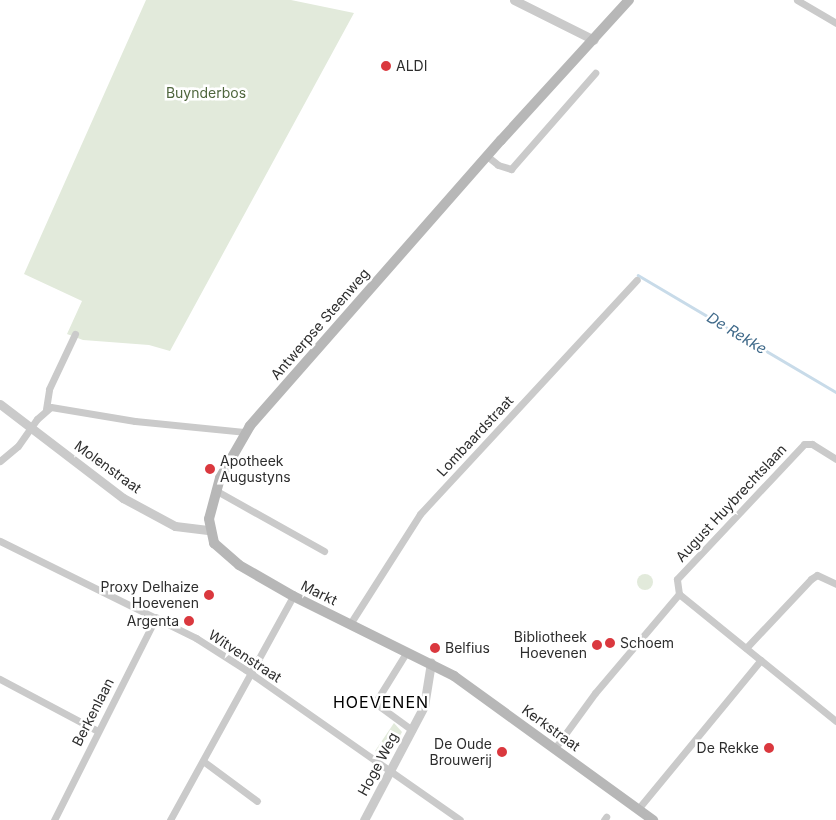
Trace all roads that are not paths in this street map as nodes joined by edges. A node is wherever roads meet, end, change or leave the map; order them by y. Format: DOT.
graph roads {
  1 [pos="514,0"];
  2 [pos="629,0"];
  3 [pos="796,0"];
  4 [pos="836,23"];
  5 [pos="594,40"];
  6 [pos="595,73"];
  7 [pos="487,156"];
  8 [pos="637,280"];
  9 [pos="75,334"];
  10 [pos="0,404"];
  11 [pos="46,409"];
  12 [pos="32,427"];
  13 [pos="246,432"];
  14 [pos="836,459"];
  15 [pos="0,461"];
  16 [pos="215,490"];
  17 [pos="210,530"];
  18 [pos="0,541"];
  19 [pos="324,551"];
  20 [pos="836,584"];
  21 [pos="679,594"];
  22 [pos="293,596"];
  23 [pos="156,616"];
  24 [pos="350,624"];
  25 [pos="746,648"];
  26 [pos="406,653"];
  27 [pos="761,660"];
  28 [pos="431,663"];
  29 [pos="251,674"];
  30 [pos="2,680"];
  31 [pos="0,689"];
  32 [pos="836,721"];
  33 [pos="98,730"];
  34 [pos="412,730"];
  35 [pos="555,748"];
  36 [pos="203,761"];
  37 [pos="388,770"];
  38 [pos="257,801"];
  39 [pos="638,809"];
  40 [pos="54,820"];
  41 [pos="170,820"];
  42 [pos="364,820"];
  43 [pos="460,820"];
  44 [pos="653,820"];
  1 -- 5 [label="street"];
  2 -- 5 [label="main road, Antwerpse Steenweg"];
  3 -- 4 [label="street"];
  5 -- 7 [label="main road, Antwerpse Steenweg"];
  6 -- 7 [label="street"];
  7 -- 13 [label="main road, Antwerpse Steenweg"];
  8 -- 24 [label="street, Lombaardstraat"];
  9 -- 11 [label="street"];
  10 -- 12 [label="street, Molenstraat"];
  11 -- 12 [label="street"];
  11 -- 13 [label="street"];
  12 -- 15 [label="street"];
  12 -- 17 [label="street, Molenstraat"];
  13 -- 16 [label="main road, Antwerpse Steenweg"];
  14 -- 21 [label="street, August Huybrechtslaan"];
  16 -- 17 [label="main road, Antwerpse Steenweg"];
  16 -- 19 [label="street"];
  17 -- 22 [label="main road, Markt"];
  18 -- 23 [label="street, Witvenstraat"];
  20 -- 25 [label="street"];
  21 -- 25 [label="street"];
  21 -- 35 [label="street, August Huybrechtslaan"];
  22 -- 24 [label="main road, Markt"];
  22 -- 29 [label="street"];
  23 -- 29 [label="street, Witvenstraat"];
  23 -- 33 [label="street, Berkenlaan"];
  24 -- 26 [label="main road, Markt"];
  25 -- 27 [label="street"];
  26 -- 28 [label="main road, Markt"];
  26 -- 34 [label="street"];
  27 -- 32 [label="street"];
  27 -- 39 [label="street"];
  28 -- 34 [label="street, Hoge Weg"];
  28 -- 35 [label="main road, Kerkstraat"];
  29 -- 36 [label="street"];
  29 -- 37 [label="street, Witvenstraat"];
  30 -- 31 [label="street"];
  30 -- 33 [label="street"];
  33 -- 40 [label="street, Berkenlaan"];
  34 -- 37 [label="street, Hoge Weg"];
  35 -- 39 [label="main road, Kerkstraat"];
  36 -- 38 [label="street"];
  36 -- 41 [label="street"];
  37 -- 42 [label="street, Hoge Weg"];
  37 -- 43 [label="street, Witvenstraat"];
  39 -- 44 [label="main road, Kerkstraat"];
}
